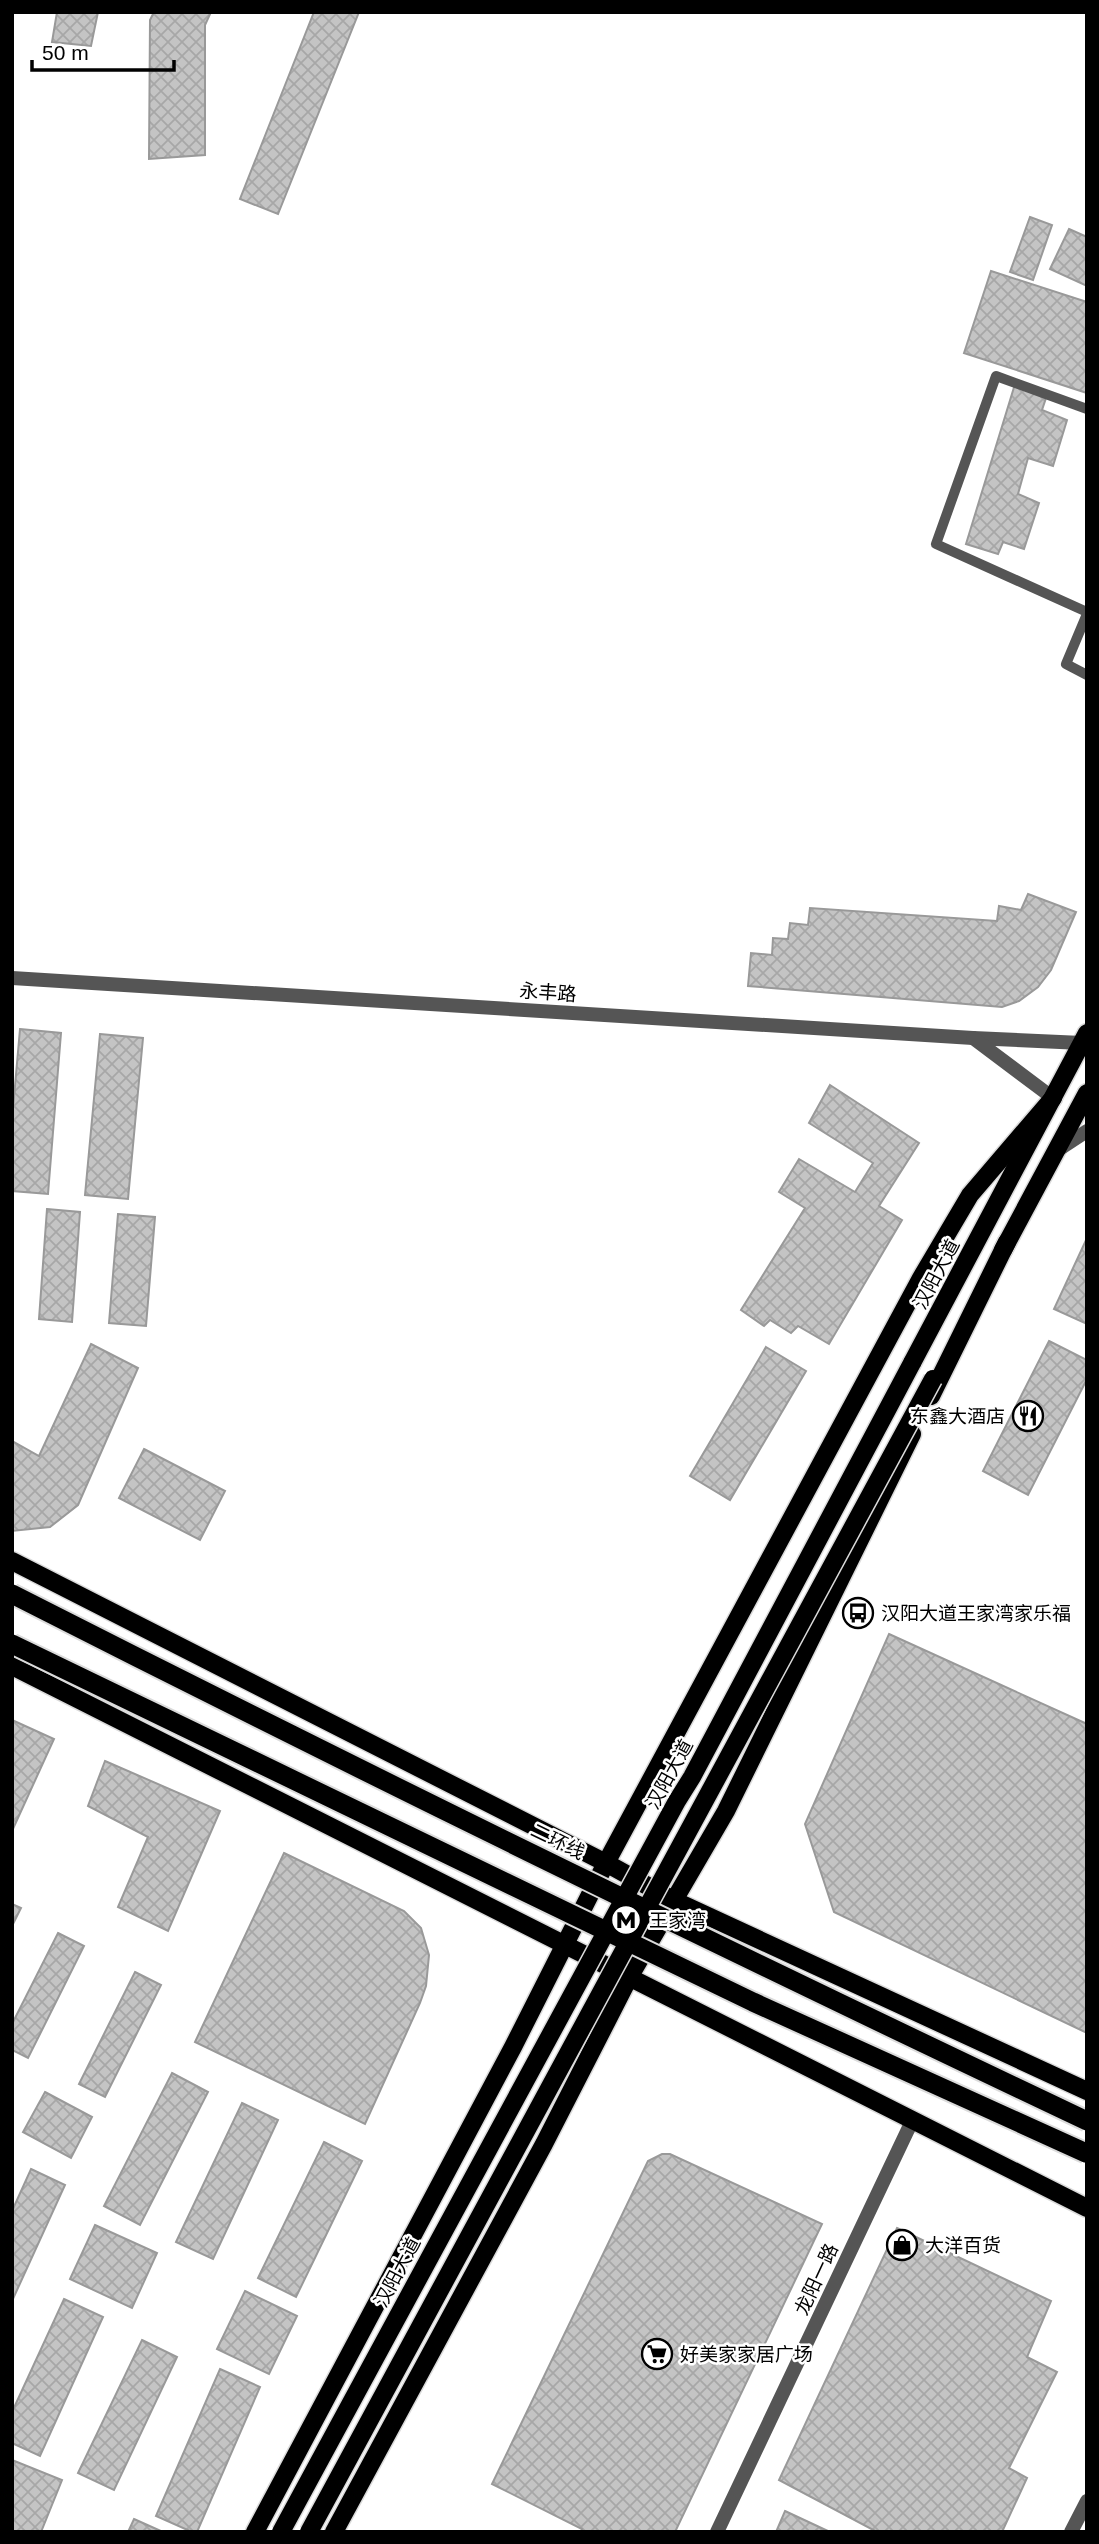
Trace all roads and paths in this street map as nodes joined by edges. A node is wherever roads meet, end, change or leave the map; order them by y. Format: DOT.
graph roads {
  1 [pos="1087,409"];
  2 [pos="1087,613"];
  3 [pos="1087,675"];
  4 [pos="12,978"];
  5 [pos="973,1038"];
  6 [pos="1084,1038"];
  7 [pos="1087,1093"];
  8 [pos="1054,1098"];
  9 [pos="1087,1131"];
  10 [pos="1056,1151"];
  11 [pos="1007,1242"];
  12 [pos="12,1562"];
  13 [pos="12,1594"];
  14 [pos="12,1644"];
  15 [pos="12,1666"];
  16 [pos="606,1863"];
  17 [pos="673,1900"];
  18 [pos="566,1943"];
  19 [pos="630,1976"];
  20 [pos="1087,2091"];
  21 [pos="913,2119"];
  22 [pos="1087,2121"];
  23 [pos="1086,2153"];
  24 [pos="1087,2208"];
  25 [pos="1087,2501"];
  26 [pos="255,2532"];
  27 [pos="281,2532"];
  28 [pos="309,2532"];
  29 [pos="334,2532"];
  30 [pos="717,2532"];
  31 [pos="1071,2532"];
  1 -- 2 [label="lane"];
  2 -- 3 [label="lane"];
  4 -- 5 [label="street, 永丰路"];
  5 -- 6 [label="street, 永丰路"];
  5 -- 8 [label="street"];
  6 -- 8 [label="main road, 汉阳大道"];
  7 -- 10 [label="main road"];
  8 -- 16 [label="main road"];
  8 -- 27 [label="main road, 汉阳大道, bridge"];
  9 -- 10 [label="street"];
  10 -- 11 [label="main road"];
  11 -- 17 [label="main road"];
  11 -- 28 [label="main road, bridge"];
  12 -- 16 [label="main road"];
  13 -- 22 [label="highway, 二环线, bridge"];
  14 -- 23 [label="highway, bridge"];
  15 -- 18 [label="main road"];
  16 -- 17 [label="main road"];
  16 -- 18 [label="main road"];
  17 -- 19 [label="main road"];
  17 -- 20 [label="main road"];
  18 -- 19 [label="main road"];
  18 -- 26 [label="main road"];
  19 -- 21 [label="main road"];
  19 -- 29 [label="main road"];
  21 -- 24 [label="main road"];
  21 -- 30 [label="street, 龙阳一路"];
  25 -- 31 [label="street"];
}
